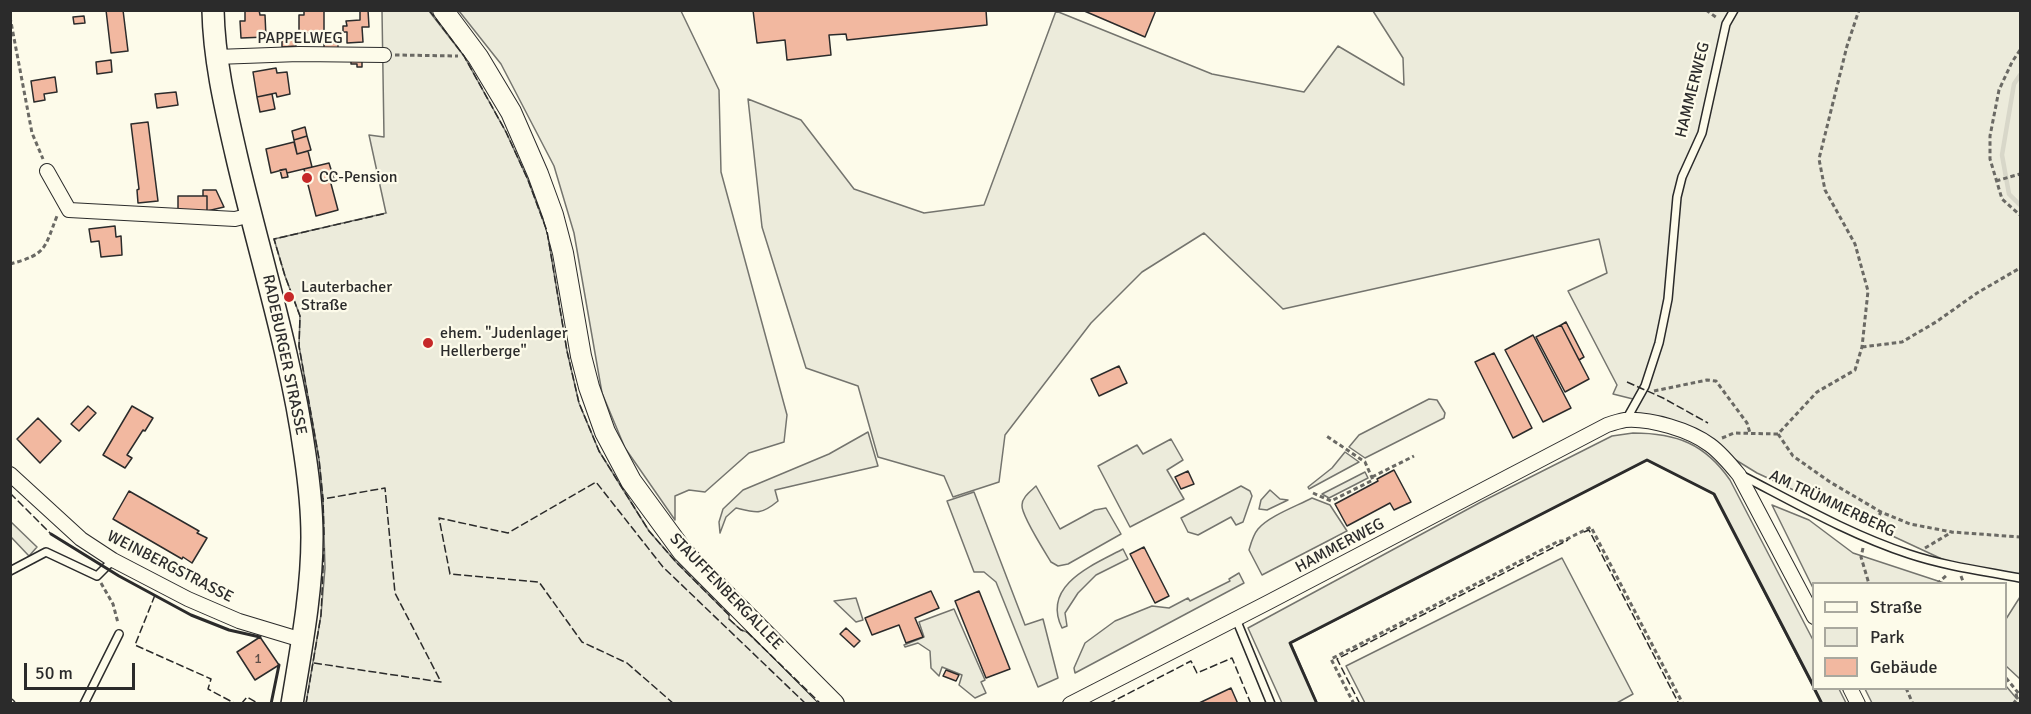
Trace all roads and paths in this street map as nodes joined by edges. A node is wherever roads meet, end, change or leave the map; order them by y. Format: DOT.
graph roads {
  1 [pos="213,10"];
  2 [pos="443,10"];
  3 [pos="1706,10"];
  4 [pos="1734,10"];
  5 [pos="1859,10"];
  6 [pos="10,18"];
  7 [pos="1726,24"];
  8 [pos="2020,50"];
  9 [pos="384,55"];
  10 [pos="216,57"];
  11 [pos="478,57"];
  12 [pos="47,171"];
  13 [pos="2020,174"];
  14 [pos="1996,181"];
  15 [pos="63,201"];
  16 [pos="251,215"];
  17 [pos="2020,215"];
  18 [pos="10,264"];
  19 [pos="2020,268"];
  20 [pos="1862,347"];
  21 [pos="1645,386"];
  22 [pos="1626,420"];
  23 [pos="1750,434"];
  24 [pos="1778,434"];
  25 [pos="1325,435"];
  26 [pos="1709,444"];
  27 [pos="1414,456"];
  28 [pos="10,474"];
  29 [pos="1740,474"];
  30 [pos="1372,477"];
  31 [pos="1313,493"];
  32 [pos="1881,512"];
  33 [pos="1952,532"];
  34 [pos="1867,537"];
  35 [pos="2020,537"];
  36 [pos="1909,554"];
  37 [pos="113,560"];
  38 [pos="10,571"];
  39 [pos="97,576"];
  40 [pos="2020,578"];
  41 [pos="1868,582"];
  42 [pos="1812,613"];
  43 [pos="1236,619"];
  44 [pos="119,634"];
  45 [pos="302,640"];
  46 [pos="2007,679"];
  47 [pos="1852,690"];
  48 [pos="1907,690"];
  49 [pos="2016,691"];
  50 [pos="2020,695"];
  51 [pos="84,704"];
  52 [pos="292,704"];
  53 [pos="834,704"];
  54 [pos="1070,704"];
  55 [pos="1271,704"];
  56 [pos="1354,704"];
  57 [pos="1683,704"];
  58 [pos="1858,704"];
  59 [pos="1913,704"];
  60 [pos="2013,704"];
  1 -- 10 [label="main road, RADEBURGER STRASSE"];
  2 -- 11 [label="main road, STAUFFENBERGALLEE"];
  3 -- 7 [label="path"];
  4 -- 7 [label="lane, HAMMERWEG"];
  5 -- 20 [label="path"];
  6 -- 12 [label="path"];
  7 -- 21 [label="lane, HAMMERWEG"];
  8 -- 14 [label="path"];
  9 -- 10 [label="street, PAPPELWEG"];
  9 -- 11 [label="path"];
  10 -- 16 [label="main road, RADEBURGER STRASSE"];
  11 -- 53 [label="main road, STAUFFENBERGALLEE"];
  12 -- 15 [label="street"];
  13 -- 14 [label="path"];
  14 -- 17 [label="path"];
  15 -- 16 [label="street"];
  15 -- 18 [label="path"];
  16 -- 45 [label="main road, RADEBURGER STRASSE"];
  19 -- 20 [label="path"];
  20 -- 24 [label="path"];
  21 -- 22 [label="lane, HAMMERWEG"];
  21 -- 23 [label="path"];
  22 -- 26 [label="street, HAMMERWEG"];
  22 -- 43 [label="street, HAMMERWEG"];
  23 -- 24 [label="path"];
  23 -- 26 [label="path"];
  24 -- 32 [label="path"];
  25 -- 30 [label="path"];
  26 -- 29 [label="street, HAMMERWEG"];
  27 -- 30 [label="path"];
  28 -- 37 [label="street, WEINBERGSTRASSE"];
  29 -- 34 [label="lane, AM TRÜMMERBERG"];
  29 -- 42 [label="street, HAMMERWEG"];
  30 -- 31 [label="path"];
  32 -- 33 [label="path"];
  32 -- 34 [label="path"];
  33 -- 35 [label="path"];
  33 -- 36 [label="path"];
  34 -- 36 [label="lane, AM TRÜMMERBERG"];
  34 -- 41 [label="path"];
  36 -- 40 [label="lane, AM TRÜMMERBERG"];
  37 -- 39 [label="lane"];
  37 -- 45 [label="street, WEINBERGSTRASSE"];
  38 -- 39 [label="lane"];
  39 -- 44 [label="path"];
  43 -- 54 [label="street, HAMMERWEG"];
  43 -- 55 [label="lane"];
  44 -- 51 [label="lane"];
  45 -- 52 [label="main road, RADEBURGER STRASSE"];
  46 -- 49 [label="path"];
  47 -- 58 [label="street"];
  48 -- 59 [label="path"];
  49 -- 50 [label="path"];
  49 -- 60 [label="path"];
  56 -- 57 [label="path"];
}
